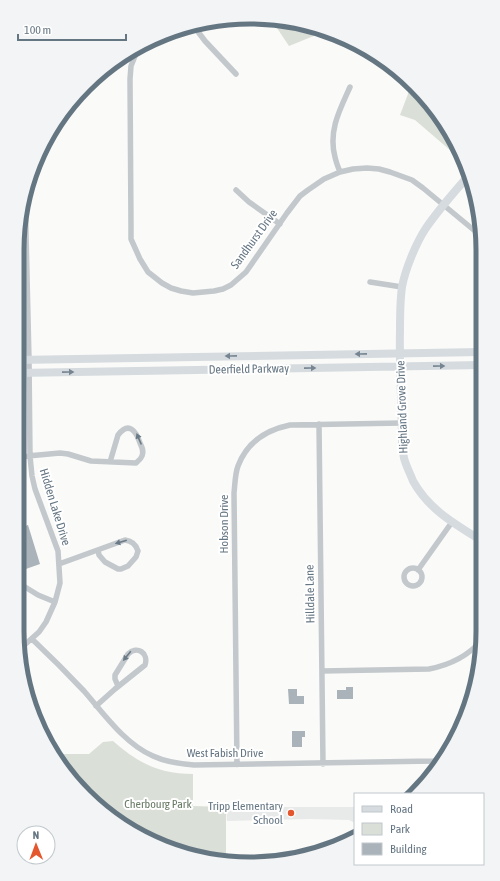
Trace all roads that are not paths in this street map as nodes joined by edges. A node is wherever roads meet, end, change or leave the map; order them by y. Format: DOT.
graph roads {
  1 [pos="197,31"];
  2 [pos="135,55"];
  3 [pos="236,74"];
  4 [pos="350,87"];
  5 [pos="340,172"];
  6 [pos="465,180"];
  7 [pos="236,190"];
  8 [pos="444,206"];
  9 [pos="26,223"];
  10 [pos="280,224"];
  11 [pos="476,232"];
  12 [pos="370,282"];
  13 [pos="402,287"];
  14 [pos="476,352"];
  15 [pos="400,354"];
  16 [pos="24,360"];
  17 [pos="29,360"];
  18 [pos="476,365"];
  19 [pos="400,366"];
  20 [pos="24,372"];
  21 [pos="29,372"];
  22 [pos="402,423"];
  23 [pos="319,424"];
  24 [pos="24,456"];
  25 [pos="30,456"];
  26 [pos="110,462"];
  27 [pos="452,522"];
  28 [pos="476,537"];
  29 [pos="98,550"];
  30 [pos="59,564"];
  31 [pos="418,570"];
  32 [pos="24,586"];
  33 [pos="55,602"];
  34 [pos="32,639"];
  35 [pos="24,646"];
  36 [pos="476,647"];
  37 [pos="322,671"];
  38 [pos="118,686"];
  39 [pos="96,706"];
  40 [pos="435,761"];
  41 [pos="323,764"];
  42 [pos="237,765"];
  1 -- 3 [label="street"];
  2 -- 10 [label="street, Sandhurst Drive"];
  4 -- 5 [label="street"];
  5 -- 8 [label="street, Sandhurst Drive"];
  5 -- 10 [label="street, Sandhurst Drive"];
  6 -- 8 [label="main road, Highland Grove Drive"];
  7 -- 10 [label="street"];
  8 -- 11 [label="street, Sandhurst Drive"];
  8 -- 13 [label="main road, Highland Grove Drive"];
  9 -- 17 [label="street, Hidden Lake Drive"];
  12 -- 13 [label="street"];
  13 -- 15 [label="main road, Highland Grove Drive"];
  14 -- 15 [label="main road, Deerfield Parkway"];
  15 -- 17 [label="main road, Deerfield Parkway, one-way"];
  15 -- 19 [label="main road, Highland Grove Drive"];
  16 -- 17 [label="main road, Deerfield Parkway"];
  17 -- 21 [label="street, Hidden Lake Drive"];
  19 -- 18 [label="main road, Deerfield Parkway, one-way"];
  21 -- 19 [label="main road, Deerfield Parkway, one-way"];
  19 -- 22 [label="main road, Highland Grove Drive"];
  20 -- 21 [label="main road, Deerfield Parkway"];
  21 -- 25 [label="street, Hidden Lake Drive"];
  22 -- 23 [label="street, Hobson Drive"];
  22 -- 27 [label="main road, Highland Grove Drive"];
  23 -- 37 [label="street, Hilldale Lane"];
  23 -- 42 [label="street, Hobson Drive"];
  24 -- 25 [label="street"];
  25 -- 26 [label="street"];
  25 -- 30 [label="street, Hidden Lake Drive"];
  26 -- 26 [label="street, one-way"];
  27 -- 28 [label="main road, Highland Grove Drive"];
  27 -- 31 [label="street"];
  29 -- 29 [label="street, one-way"];
  29 -- 30 [label="street"];
  30 -- 33 [label="street, Hidden Lake Drive"];
  32 -- 33 [label="street"];
  33 -- 34 [label="street, Hidden Lake Drive"];
  34 -- 35 [label="street, Hidden Lake Drive"];
  34 -- 39 [label="street, West Fabish Drive"];
  36 -- 37 [label="street"];
  37 -- 41 [label="street, Hilldale Lane"];
  38 -- 38 [label="street, one-way"];
  38 -- 39 [label="street"];
  39 -- 42 [label="street, West Fabish Drive"];
  40 -- 41 [label="street, West Fabish Drive"];
  41 -- 42 [label="street, West Fabish Drive"];
}
